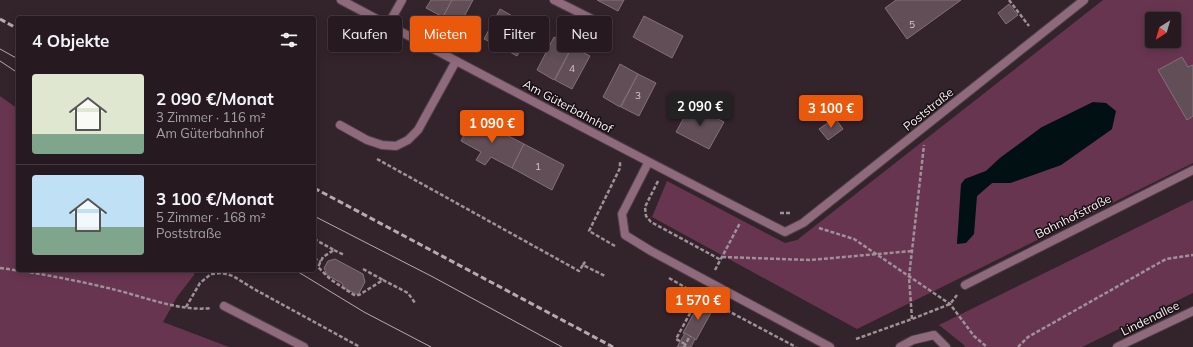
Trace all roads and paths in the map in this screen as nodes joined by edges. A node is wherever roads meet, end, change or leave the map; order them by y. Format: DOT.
graph roads {
  1 [pos="341,0"];
  2 [pos="402,0"];
  3 [pos="554,0"];
  4 [pos="1009,0"];
  5 [pos="1084,0"];
  6 [pos="371,16"];
  7 [pos="393,16"];
  8 [pos="586,16"];
  9 [pos="402,32"];
  10 [pos="1038,37"];
  11 [pos="456,61"];
  12 [pos="340,125"];
  13 [pos="917,133"];
  14 [pos="375,158"];
  15 [pos="648,163"];
  16 [pos="1193,170"];
  17 [pos="660,180"];
  18 [pos="746,212"];
  19 [pos="763,221"];
  20 [pos="803,223"];
  21 [pos="785,232"];
  22 [pos="316,240"];
  23 [pos="334,250"];
  24 [pos="912,251"];
  25 [pos="875,254"];
  26 [pos="344,255"];
  27 [pos="1193,255"];
  28 [pos="722,258"];
  29 [pos="316,259"];
  30 [pos="586,260"];
  31 [pos="321,262"];
  32 [pos="583,265"];
  33 [pos="0,268"];
  34 [pos="363,269"];
  35 [pos="16,270"];
  36 [pos="26,272"];
  37 [pos="605,276"];
  38 [pos="909,277"];
  39 [pos="383,280"];
  40 [pos="709,281"];
  41 [pos="965,285"];
  42 [pos="702,292"];
  43 [pos="415,303"];
  44 [pos="950,304"];
  45 [pos="224,306"];
  46 [pos="707,306"];
  47 [pos="186,307"];
  48 [pos="1193,311"];
  49 [pos="912,319"];
  50 [pos="690,336"];
  51 [pos="856,339"];
  52 [pos="685,346"];
  53 [pos="304,347"];
  54 [pos="360,347"];
  55 [pos="830,347"];
  56 [pos="900,347"];
  57 [pos="946,347"];
  58 [pos="987,347"];
  59 [pos="1018,347"];
  60 [pos="1117,347"];
  1 -- 6 [label="street, Am Güterbahnhof"];
  2 -- 7 [label="street"];
  3 -- 8 [label="street"];
  4 -- 10 [label="path"];
  5 -- 10 [label="street, Poststraße"];
  9 -- 11 [label="street, Am Güterbahnhof"];
  10 -- 13 [label="street, Poststraße"];
  11 -- 12 [label="street"];
  11 -- 15 [label="street, Am Güterbahnhof"];
  13 -- 20 [label="street, Poststraße"];
  13 -- 24 [label="path"];
  14 -- 32 [label="path"];
  15 -- 18 [label="street, Am Güterbahnhof"];
  15 -- 40 [label="street"];
  16 -- 41 [label="street, Bahnhofstraße"];
  17 -- 28 [label="path"];
  18 -- 19 [label="street, Am Güterbahnhof"];
  18 -- 28 [label="path"];
  19 -- 20 [label="path"];
  19 -- 21 [label="street, Am Güterbahnhof"];
  20 -- 21 [label="street, Poststraße"];
  20 -- 25 [label="path"];
  22 -- 23 [label="path"];
  23 -- 26 [label="path"];
  23 -- 31 [label="path"];
  24 -- 25 [label="path"];
  24 -- 38 [label="path"];
  25 -- 28 [label="path"];
  25 -- 38 [label="path"];
  27 -- 59 [label="path"];
  28 -- 40 [label="path"];
  29 -- 31 [label="path"];
  30 -- 32 [label="path"];
  31 -- 39 [label="path"];
  32 -- 37 [label="path"];
  33 -- 35 [label="path"];
  34 -- 39 [label="path"];
  36 -- 47 [label="path"];
  38 -- 44 [label="path"];
  38 -- 49 [label="path"];
  39 -- 43 [label="path"];
  40 -- 46 [label="path"];
  40 -- 55 [label="street"];
  41 -- 44 [label="path"];
  42 -- 52 [label="path"];
  44 -- 49 [label="path"];
  44 -- 58 [label="path"];
  45 -- 47 [label="path"];
  45 -- 53 [label="street"];
  47 -- 54 [label="path"];
  48 -- 60 [label="street, Lindenallee"];
  49 -- 51 [label="path"];
  50 -- 52 [label="path"];
  56 -- 57 [label="street"];
}
